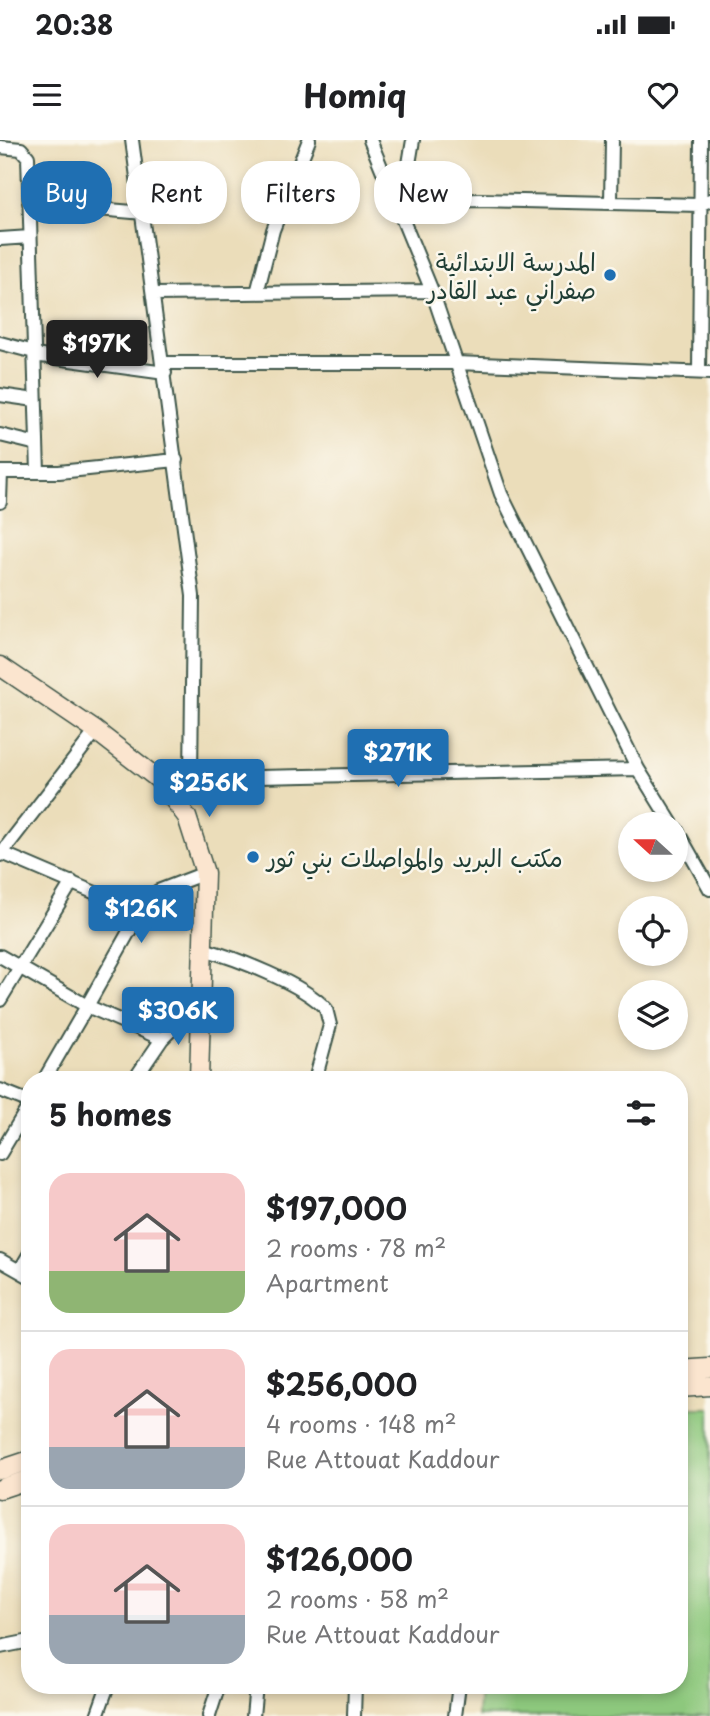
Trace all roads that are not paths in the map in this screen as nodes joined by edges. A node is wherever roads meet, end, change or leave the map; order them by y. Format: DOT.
graph roads {
  1 [pos="309,140"];
  2 [pos="370,140"];
  3 [pos="412,140"];
  4 [pos="612,140"];
  5 [pos="701,140"];
  6 [pos="0,147"];
  7 [pos="28,161"];
  8 [pos="380,161"];
  9 [pos="410,161"];
  10 [pos="472,200"];
  11 [pos="611,202"];
  12 [pos="705,202"];
  13 [pos="30,224"];
  14 [pos="145,224"];
  15 [pos="408,224"];
  16 [pos="30,237"];
  17 [pos="0,239"];
  18 [pos="432,291"];
  19 [pos="257,293"];
  20 [pos="155,294"];
  21 [pos="0,343"];
  22 [pos="34,354"];
  23 [pos="457,363"];
  24 [pos="164,368"];
  25 [pos="704,372"];
  26 [pos="0,395"];
  27 [pos="35,400"];
  28 [pos="0,435"];
  29 [pos="37,444"];
  30 [pos="176,460"];
  31 [pos="1,472"];
  32 [pos="37,472"];
  33 [pos="0,502"];
  34 [pos="0,666"];
  35 [pos="96,731"];
  36 [pos="638,769"];
  37 [pos="191,778"];
  38 [pos="158,779"];
  39 [pos="665,812"];
  40 [pos="688,850"];
  41 [pos="1,854"];
  42 [pos="205,873"];
  43 [pos="72,882"];
  44 [pos="710,889"];
  45 [pos="140,912"];
  46 [pos="203,949"];
  47 [pos="0,956"];
  48 [pos="19,967"];
  49 [pos="202,999"];
  50 [pos="0,1000"];
  51 [pos="87,1006"];
  52 [pos="162,1039"];
  53 [pos="49,1071"];
  54 [pos="140,1071"];
  55 [pos="199,1071"];
  56 [pos="317,1071"];
  57 [pos="0,1090"];
  58 [pos="21,1099"];
  59 [pos="21,1118"];
  60 [pos="0,1154"];
  61 [pos="0,1260"];
  62 [pos="21,1271"];
  63 [pos="710,1368"];
  64 [pos="688,1369"];
  65 [pos="710,1386"];
  66 [pos="688,1387"];
  67 [pos="21,1463"];
  68 [pos="0,1470"];
  69 [pos="21,1482"];
  70 [pos="0,1489"];
  71 [pos="21,1643"];
  72 [pos="0,1647"];
  73 [pos="105,1694"];
  74 [pos="216,1694"];
  75 [pos="255,1694"];
  76 [pos="355,1694"];
  77 [pos="458,1694"];
  78 [pos="97,1716"];
  79 [pos="209,1716"];
  80 [pos="253,1716"];
  81 [pos="354,1716"];
  82 [pos="455,1716"];
  1 -- 19 [label="street"];
  2 -- 8 [label="street"];
  3 -- 9 [label="street"];
  4 -- 11 [label="street"];
  5 -- 12 [label="street"];
  6 -- 7 [label="street"];
  10 -- 11 [label="street"];
  11 -- 12 [label="street"];
  12 -- 25 [label="street"];
  13 -- 16 [label="street"];
  14 -- 20 [label="street"];
  15 -- 18 [label="street"];
  16 -- 17 [label="street"];
  16 -- 22 [label="street"];
  18 -- 19 [label="street"];
  18 -- 23 [label="street"];
  19 -- 20 [label="street"];
  20 -- 24 [label="street"];
  21 -- 22 [label="street"];
  22 -- 24 [label="street"];
  22 -- 27 [label="street"];
  23 -- 24 [label="street"];
  23 -- 25 [label="street"];
  23 -- 36 [label="street"];
  24 -- 30 [label="street"];
  26 -- 27 [label="street"];
  27 -- 29 [label="street"];
  28 -- 29 [label="street"];
  29 -- 32 [label="street"];
  30 -- 32 [label="street"];
  30 -- 37 [label="street"];
  31 -- 32 [label="street"];
  31 -- 33 [label="street"];
  34 -- 35 [label="street"];
  35 -- 38 [label="street"];
  35 -- 41 [label="street"];
  36 -- 37 [label="street"];
  36 -- 39 [label="street"];
  37 -- 38 [label="street"];
  38 -- 42 [label="street"];
  40 -- 44 [label="street"];
  41 -- 43 [label="street"];
  42 -- 45 [label="street"];
  42 -- 46 [label="street"];
  43 -- 45 [label="street"];
  43 -- 48 [label="street"];
  45 -- 51 [label="street"];
  46 -- 49 [label="street"];
  46 -- 56 [label="street"];
  47 -- 48 [label="street"];
  48 -- 50 [label="street"];
  48 -- 51 [label="street"];
  49 -- 52 [label="street"];
  49 -- 55 [label="street"];
  51 -- 52 [label="street"];
  51 -- 53 [label="street"];
  52 -- 54 [label="street"];
  57 -- 58 [label="street"];
  59 -- 60 [label="street"];
  61 -- 62 [label="street"];
  63 -- 64 [label="street"];
  65 -- 66 [label="street"];
  67 -- 68 [label="street"];
  69 -- 70 [label="street"];
  71 -- 72 [label="street"];
  73 -- 78 [label="street"];
  74 -- 79 [label="street"];
  75 -- 80 [label="street"];
  76 -- 81 [label="street"];
  77 -- 82 [label="street"];
}
